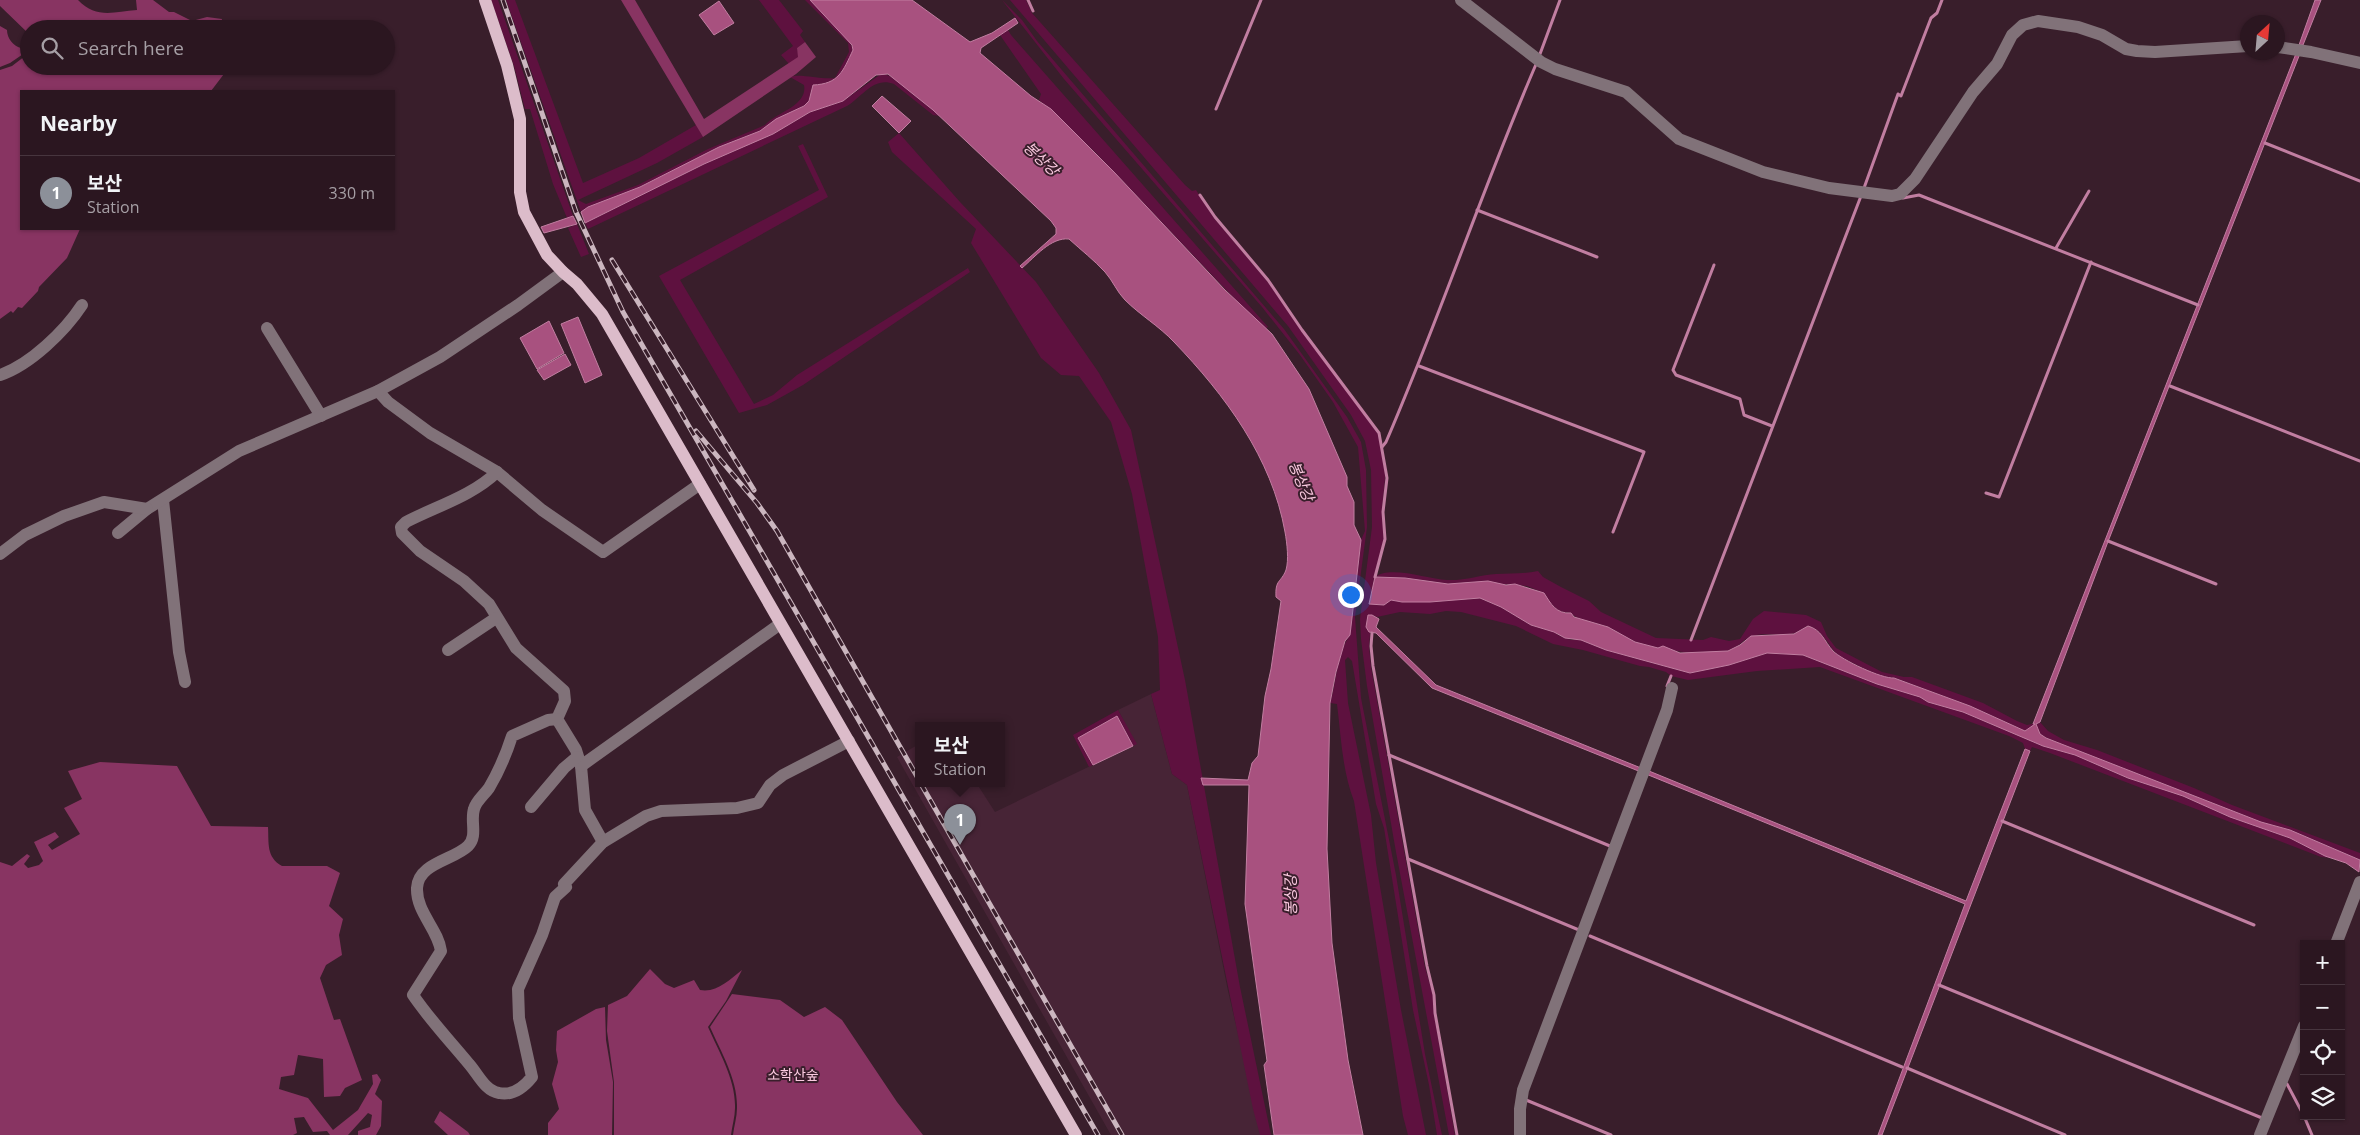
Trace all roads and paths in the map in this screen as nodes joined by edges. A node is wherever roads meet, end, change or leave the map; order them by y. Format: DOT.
graph roads {
  1 [pos="485,0"];
  2 [pos="1461,0"];
  3 [pos="2240,47"];
  4 [pos="2285,48"];
  5 [pos="2360,63"];
  6 [pos="562,272"];
  7 [pos="82,305"];
  8 [pos="267,328"];
  9 [pos="0,375"];
  10 [pos="378,391"];
  11 [pos="321,416"];
  12 [pos="497,472"];
  13 [pos="700,484"];
  14 [pos="163,500"];
  15 [pos="148,509"];
  16 [pos="118,533"];
  17 [pos="0,554"];
  18 [pos="496,618"];
  19 [pos="780,624"];
  20 [pos="448,650"];
  21 [pos="184,682"];
  22 [pos="1672,688"];
  23 [pos="557,719"];
  24 [pos="849,742"];
  25 [pos="579,762"];
  26 [pos="531,807"];
  27 [pos="603,842"];
  28 [pos="2360,882"];
  29 [pos="2338,940"];
  30 [pos="2302,1030"];
  31 [pos="1076,1135"];
  32 [pos="1520,1135"];
  33 [pos="2260,1135"];
  1 -- 6 [label="main road"];
  2 -- 3 [label="street"];
  4 -- 5 [label="street"];
  6 -- 10 [label="street"];
  6 -- 13 [label="main road"];
  7 -- 9 [label="street"];
  8 -- 11 [label="street"];
  10 -- 11 [label="street"];
  10 -- 12 [label="street"];
  11 -- 14 [label="street"];
  12 -- 13 [label="street"];
  12 -- 18 [label="street"];
  13 -- 19 [label="main road"];
  14 -- 15 [label="street"];
  14 -- 21 [label="street"];
  15 -- 16 [label="street"];
  15 -- 17 [label="street"];
  18 -- 20 [label="street"];
  18 -- 23 [label="street"];
  19 -- 24 [label="main road"];
  19 -- 25 [label="street"];
  22 -- 32 [label="street"];
  23 -- 25 [label="street"];
  23 -- 27 [label="street"];
  24 -- 27 [label="street"];
  24 -- 31 [label="main road"];
  25 -- 26 [label="street"];
  25 -- 27 [label="street"];
  28 -- 29 [label="street"];
  30 -- 33 [label="street"];
}
